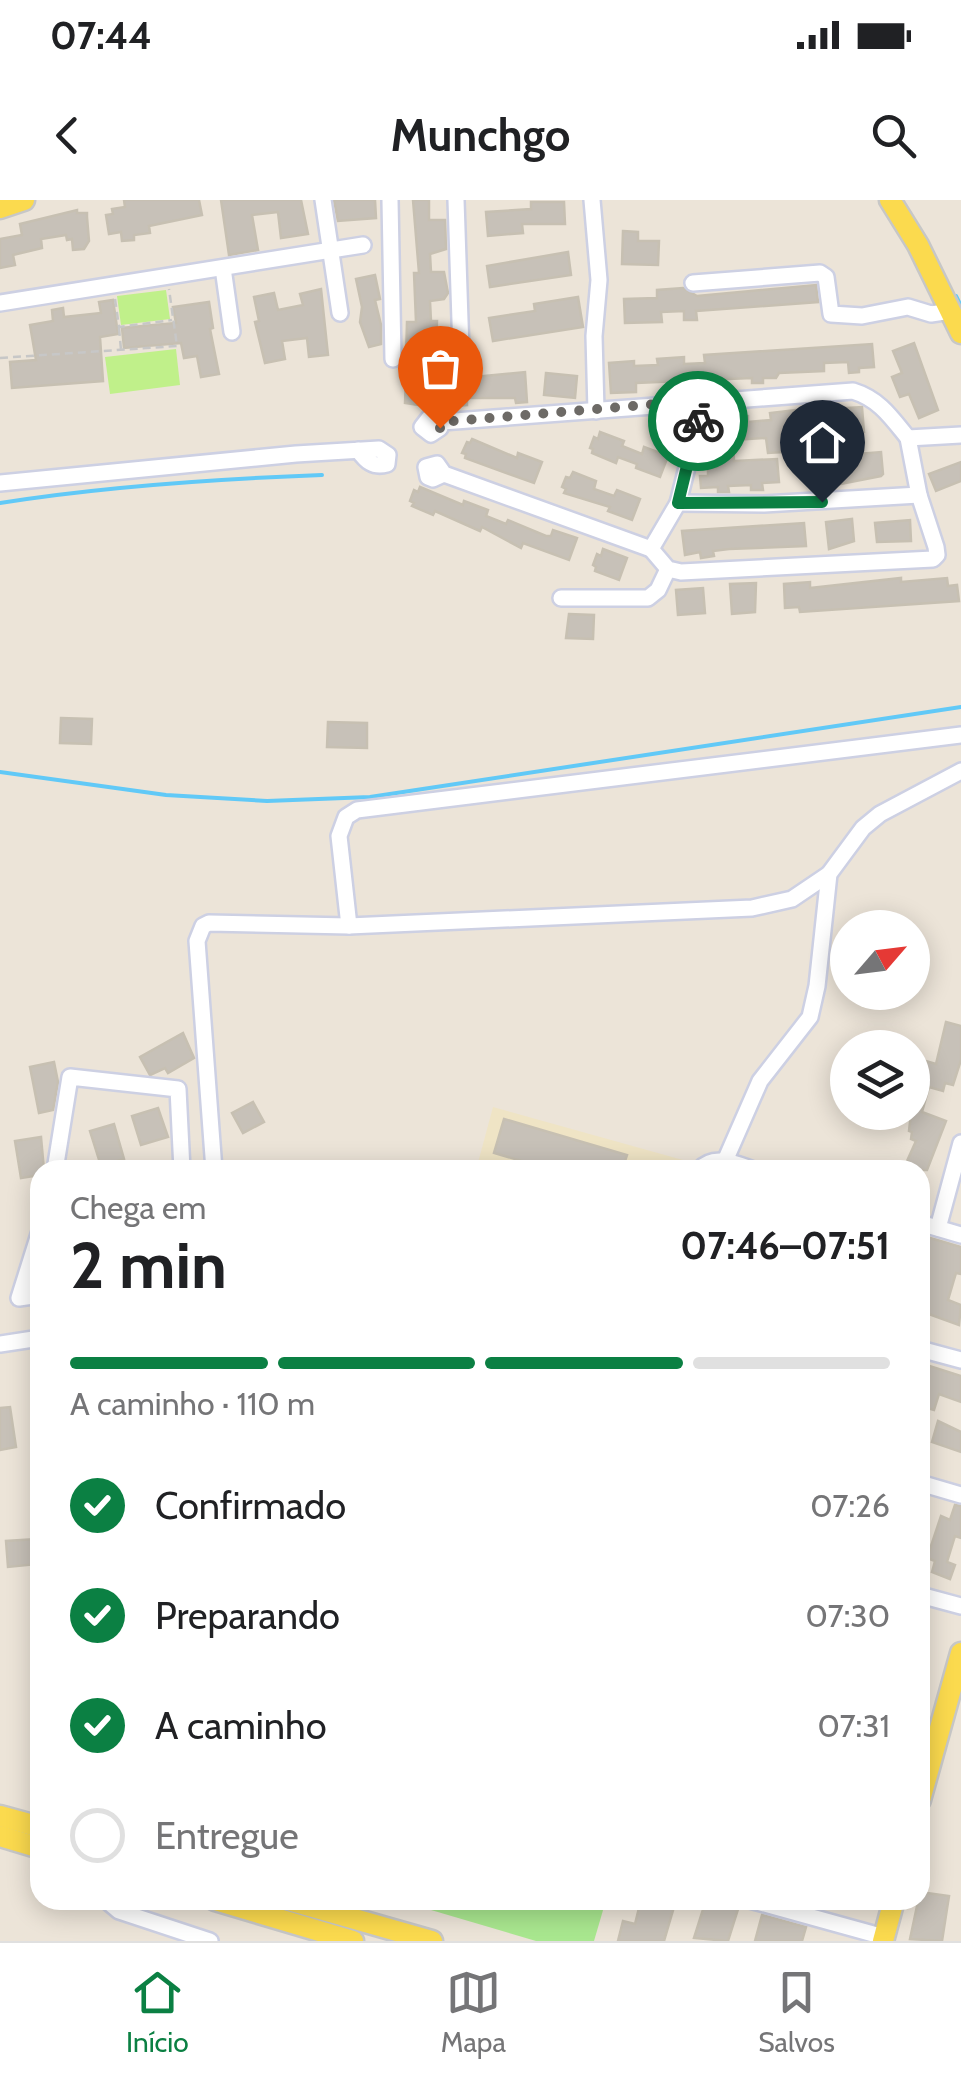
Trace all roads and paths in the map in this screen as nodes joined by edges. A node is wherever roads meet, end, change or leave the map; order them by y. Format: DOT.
graph roads {
  1 [pos="24,200"];
  2 [pos="323,200"];
  3 [pos="390,200"];
  4 [pos="456,200"];
  5 [pos="592,200"];
  6 [pos="890,200"];
  7 [pos="0,208"];
  8 [pos="364,244"];
  9 [pos="330,250"];
  10 [pos="224,268"];
  11 [pos="168,278"];
  12 [pos="694,283"];
  13 [pos="113,286"];
  14 [pos="0,304"];
  15 [pos="340,312"];
  16 [pos="952,312"];
  17 [pos="174,320"];
  18 [pos="119,327"];
  19 [pos="232,332"];
  20 [pos="961,333"];
  21 [pos="121,350"];
  22 [pos="461,350"];
  23 [pos="0,358"];
  24 [pos="394,359"];
  25 [pos="704,400"];
  26 [pos="596,410"];
  27 [pos="442,422"];
  28 [pos="961,434"];
  29 [pos="908,438"];
  30 [pos="358,450"];
  31 [pos="444,474"];
  32 [pos="0,483"];
  33 [pos="920,495"];
  34 [pos="678,503"];
  35 [pos="651,549"];
  36 [pos="668,569"];
  37 [pos="561,598"];
  38 [pos="961,735"];
  39 [pos="961,771"];
  40 [pos="829,874"];
  41 [pos="349,926"];
  42 [pos="961,1144"];
  43 [pos="57,1160"];
  44 [pos="182,1160"];
  45 [pos="213,1160"];
  46 [pos="725,1160"];
  47 [pos="930,1226"];
  48 [pos="938,1228"];
  49 [pos="961,1235"];
  50 [pos="30,1261"];
  51 [pos="30,1297"];
  52 [pos="30,1340"];
  53 [pos="0,1344"];
  54 [pos="930,1352"];
  55 [pos="961,1360"];
  56 [pos="930,1486"];
  57 [pos="961,1495"];
  58 [pos="930,1598"];
  59 [pos="961,1606"];
  60 [pos="959,1666"];
  61 [pos="930,1766"];
  62 [pos="0,1816"];
  63 [pos="30,1824"];
  64 [pos="0,1836"];
  65 [pos="30,1845"];
  66 [pos="119,1910"];
  67 [pos="249,1910"];
  68 [pos="323,1910"];
  69 [pos="784,1910"];
  70 [pos="891,1910"];
  71 [pos="884,1939"];
  72 [pos="210,1941"];
  73 [pos="353,1941"];
  74 [pos="432,1941"];
  1 -- 7 [label="main road"];
  2 -- 9 [label="street"];
  3 -- 24 [label="street"];
  4 -- 22 [label="street"];
  5 -- 26 [label="street"];
  6 -- 16 [label="main road"];
  8 -- 9 [label="street"];
  9 -- 10 [label="street"];
  9 -- 15 [label="street"];
  10 -- 11 [label="street"];
  10 -- 19 [label="street"];
  11 -- 13 [label="street"];
  11 -- 17 [label="path"];
  12 -- 16 [label="street"];
  13 -- 14 [label="street"];
  13 -- 18 [label="path"];
  16 -- 20 [label="main road"];
  17 -- 18 [label="path"];
  17 -- 21 [label="path"];
  18 -- 21 [label="path"];
  21 -- 23 [label="path"];
  25 -- 26 [label="street"];
  25 -- 29 [label="street"];
  25 -- 34 [label="street"];
  26 -- 27 [label="street"];
  28 -- 29 [label="street"];
  29 -- 33 [label="street"];
  30 -- 32 [label="street"];
  31 -- 35 [label="street"];
  33 -- 34 [label="street"];
  33 -- 36 [label="street"];
  34 -- 35 [label="street"];
  35 -- 36 [label="street"];
  36 -- 37 [label="street"];
  38 -- 41 [label="street"];
  39 -- 40 [label="street"];
  40 -- 41 [label="street"];
  40 -- 46 [label="street"];
  41 -- 45 [label="street"];
  42 -- 48 [label="street"];
  43 -- 44 [label="street"];
  47 -- 48 [label="street"];
  48 -- 49 [label="street"];
  50 -- 51 [label="street"];
  52 -- 53 [label="street"];
  54 -- 55 [label="street"];
  56 -- 57 [label="street"];
  58 -- 59 [label="street"];
  60 -- 61 [label="main road"];
  62 -- 63 [label="main road"];
  64 -- 65 [label="main road"];
  66 -- 72 [label="street"];
  67 -- 73 [label="main road"];
  68 -- 74 [label="main road"];
  69 -- 71 [label="street"];
  70 -- 71 [label="main road"];
}
